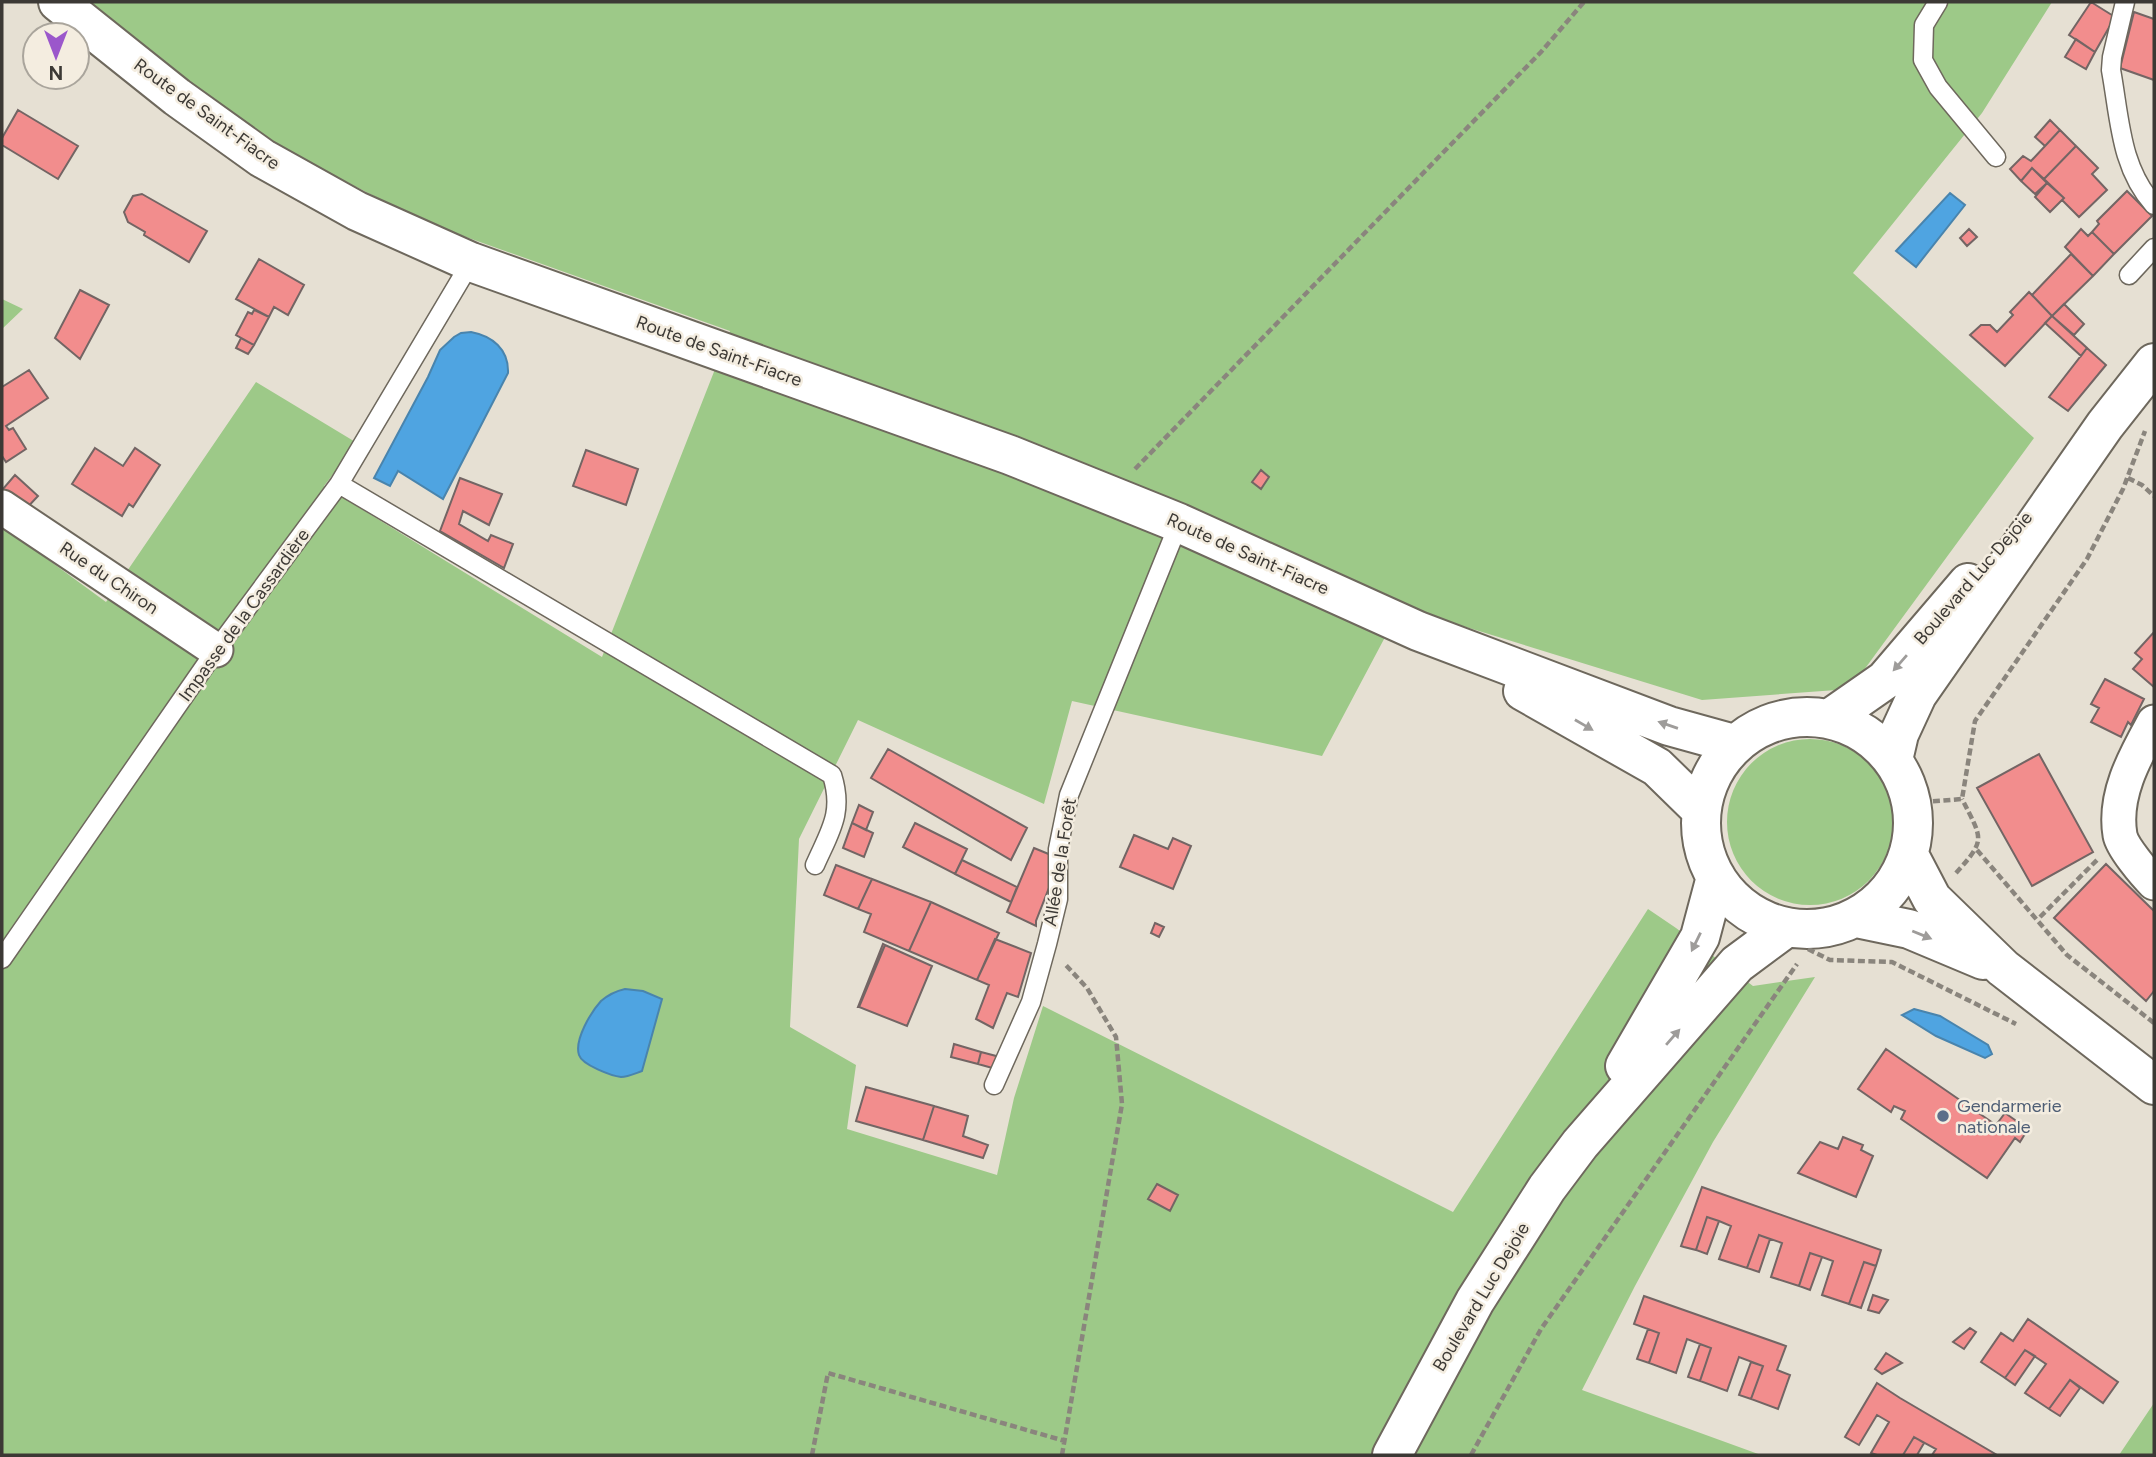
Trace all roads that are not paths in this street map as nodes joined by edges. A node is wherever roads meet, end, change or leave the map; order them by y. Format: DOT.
graph roads {
  1 [pos="58,2"];
  2 [pos="1938,2"];
  3 [pos="2125,2"];
  4 [pos="1996,157"];
  5 [pos="2154,205"];
  6 [pos="2154,248"];
  7 [pos="471,262"];
  8 [pos="2129,275"];
  9 [pos="2154,363"];
  10 [pos="2105,425"];
  11 [pos="339,484"];
  12 [pos="2,507"];
  13 [pos="1180,523"];
  14 [pos="1418,631"];
  15 [pos="216,650"];
  16 [pos="1829,719"];
  17 [pos="2154,722"];
  18 [pos="1734,744"];
  19 [pos="1893,760"];
  20 [pos="1701,810"];
  21 [pos="1909,855"];
  22 [pos="815,865"];
  23 [pos="1716,877"];
  24 [pos="2154,883"];
  25 [pos="1857,918"];
  26 [pos="1799,935"];
  27 [pos="2,959"];
  28 [pos="2003,968"];
  29 [pos="994,1085"];
  30 [pos="2154,1085"];
  31 [pos="1580,1144"];
  32 [pos="1392,1455"];
  1 -- 7 [label="main road, Route de Saint-Fiacre"];
  2 -- 4 [label="lane"];
  3 -- 5 [label="lane"];
  6 -- 8 [label="lane"];
  7 -- 11 [label="lane, Impasse de la Cassardière"];
  7 -- 13 [label="main road, Route de Saint-Fiacre"];
  9 -- 10 [label="main road, Boulevard Luc Dejoie"];
  10 -- 16 [label="main road, Boulevard Luc Dejoie, one-way"];
  10 -- 19 [label="main road, Boulevard Luc Dejoie"];
  11 -- 15 [label="lane, Impasse de la Cassardière"];
  11 -- 22 [label="lane"];
  12 -- 15 [label="street, Rue du Chiron"];
  13 -- 14 [label="main road, Route de Saint-Fiacre"];
  13 -- 29 [label="lane, Allée de la Forêt"];
  18 -- 14 [label="main road, Route de Saint-Fiacre, one-way"];
  14 -- 20 [label="main road, Route de Saint-Fiacre, one-way"];
  15 -- 27 [label="lane, Impasse de la Cassardière"];
  16 -- 18 [label="main road"];
  16 -- 19 [label="main road"];
  17 -- 24 [label="street"];
  18 -- 20 [label="main road"];
  19 -- 21 [label="main road"];
  20 -- 23 [label="main road"];
  21 -- 25 [label="main road"];
  21 -- 28 [label="main road"];
  23 -- 26 [label="main road"];
  23 -- 31 [label="main road, Boulevard Luc Dejoie, one-way"];
  25 -- 26 [label="main road"];
  25 -- 28 [label="main road, one-way"];
  31 -- 26 [label="main road, Boulevard Luc Dejoie, one-way"];
  28 -- 30 [label="main road"];
  31 -- 32 [label="main road, Boulevard Luc Dejoie"];
}
